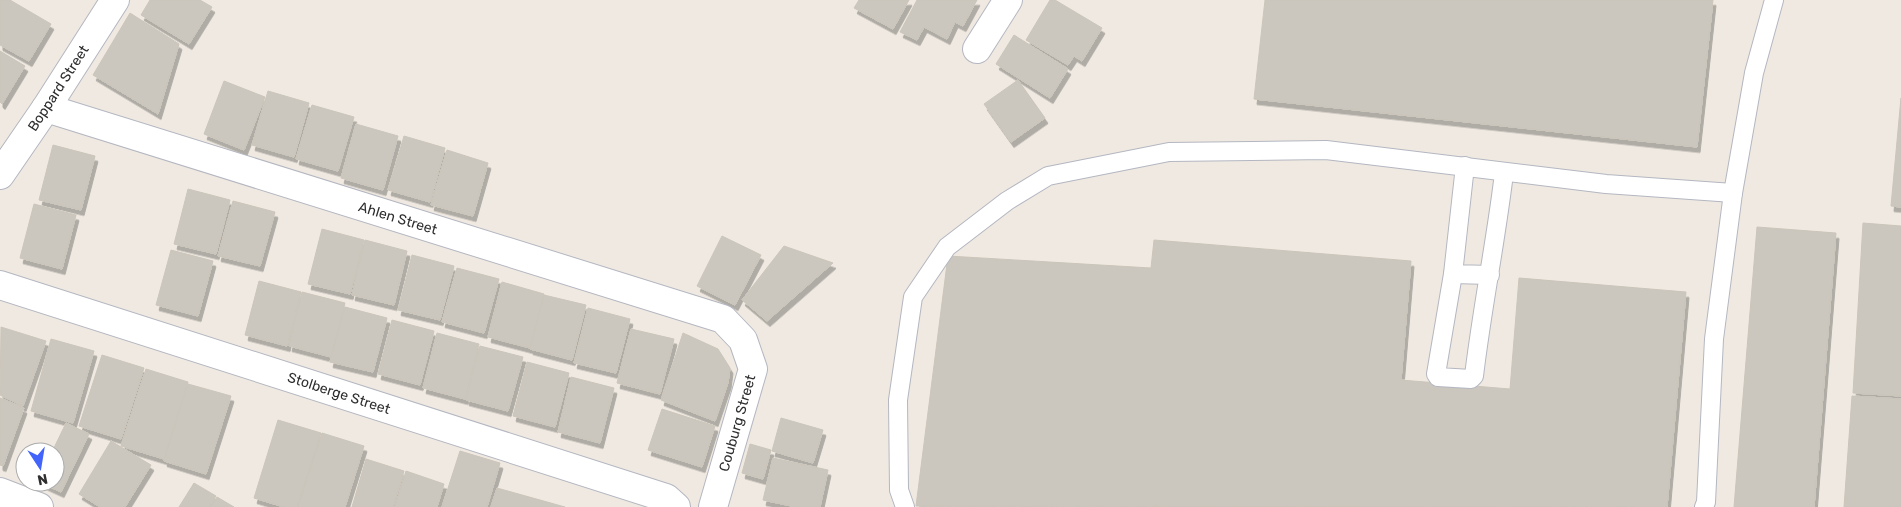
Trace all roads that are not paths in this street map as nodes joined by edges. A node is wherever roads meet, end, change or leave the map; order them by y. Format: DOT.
graph roads {
  1 [pos="115,0"];
  2 [pos="1008,0"];
  3 [pos="1774,0"];
  4 [pos="977,49"];
  5 [pos="46,108"];
  6 [pos="1465,166"];
  7 [pos="1504,173"];
  8 [pos="0,176"];
  9 [pos="1733,193"];
  10 [pos="1453,274"];
  11 [pos="1490,275"];
  12 [pos="0,285"];
  13 [pos="743,340"];
  14 [pos="0,492"];
  15 [pos="40,507"];
  16 [pos="676,507"];
  17 [pos="713,507"];
  18 [pos="905,507"];
  19 [pos="1704,507"];
  1 -- 5 [label="street, Boppard Street"];
  2 -- 4 [label="street"];
  3 -- 9 [label="lane"];
  5 -- 8 [label="street, Boppard Street"];
  5 -- 13 [label="street, Ahlen Street"];
  6 -- 7 [label="lane"];
  6 -- 10 [label="lane"];
  6 -- 18 [label="lane"];
  7 -- 9 [label="lane"];
  7 -- 11 [label="lane"];
  9 -- 19 [label="lane"];
  10 -- 11 [label="lane"];
  10 -- 11 [label="lane"];
  12 -- 16 [label="street, Stolberge Street"];
  13 -- 17 [label="street, Couburg Street"];
  14 -- 15 [label="street"];
}
